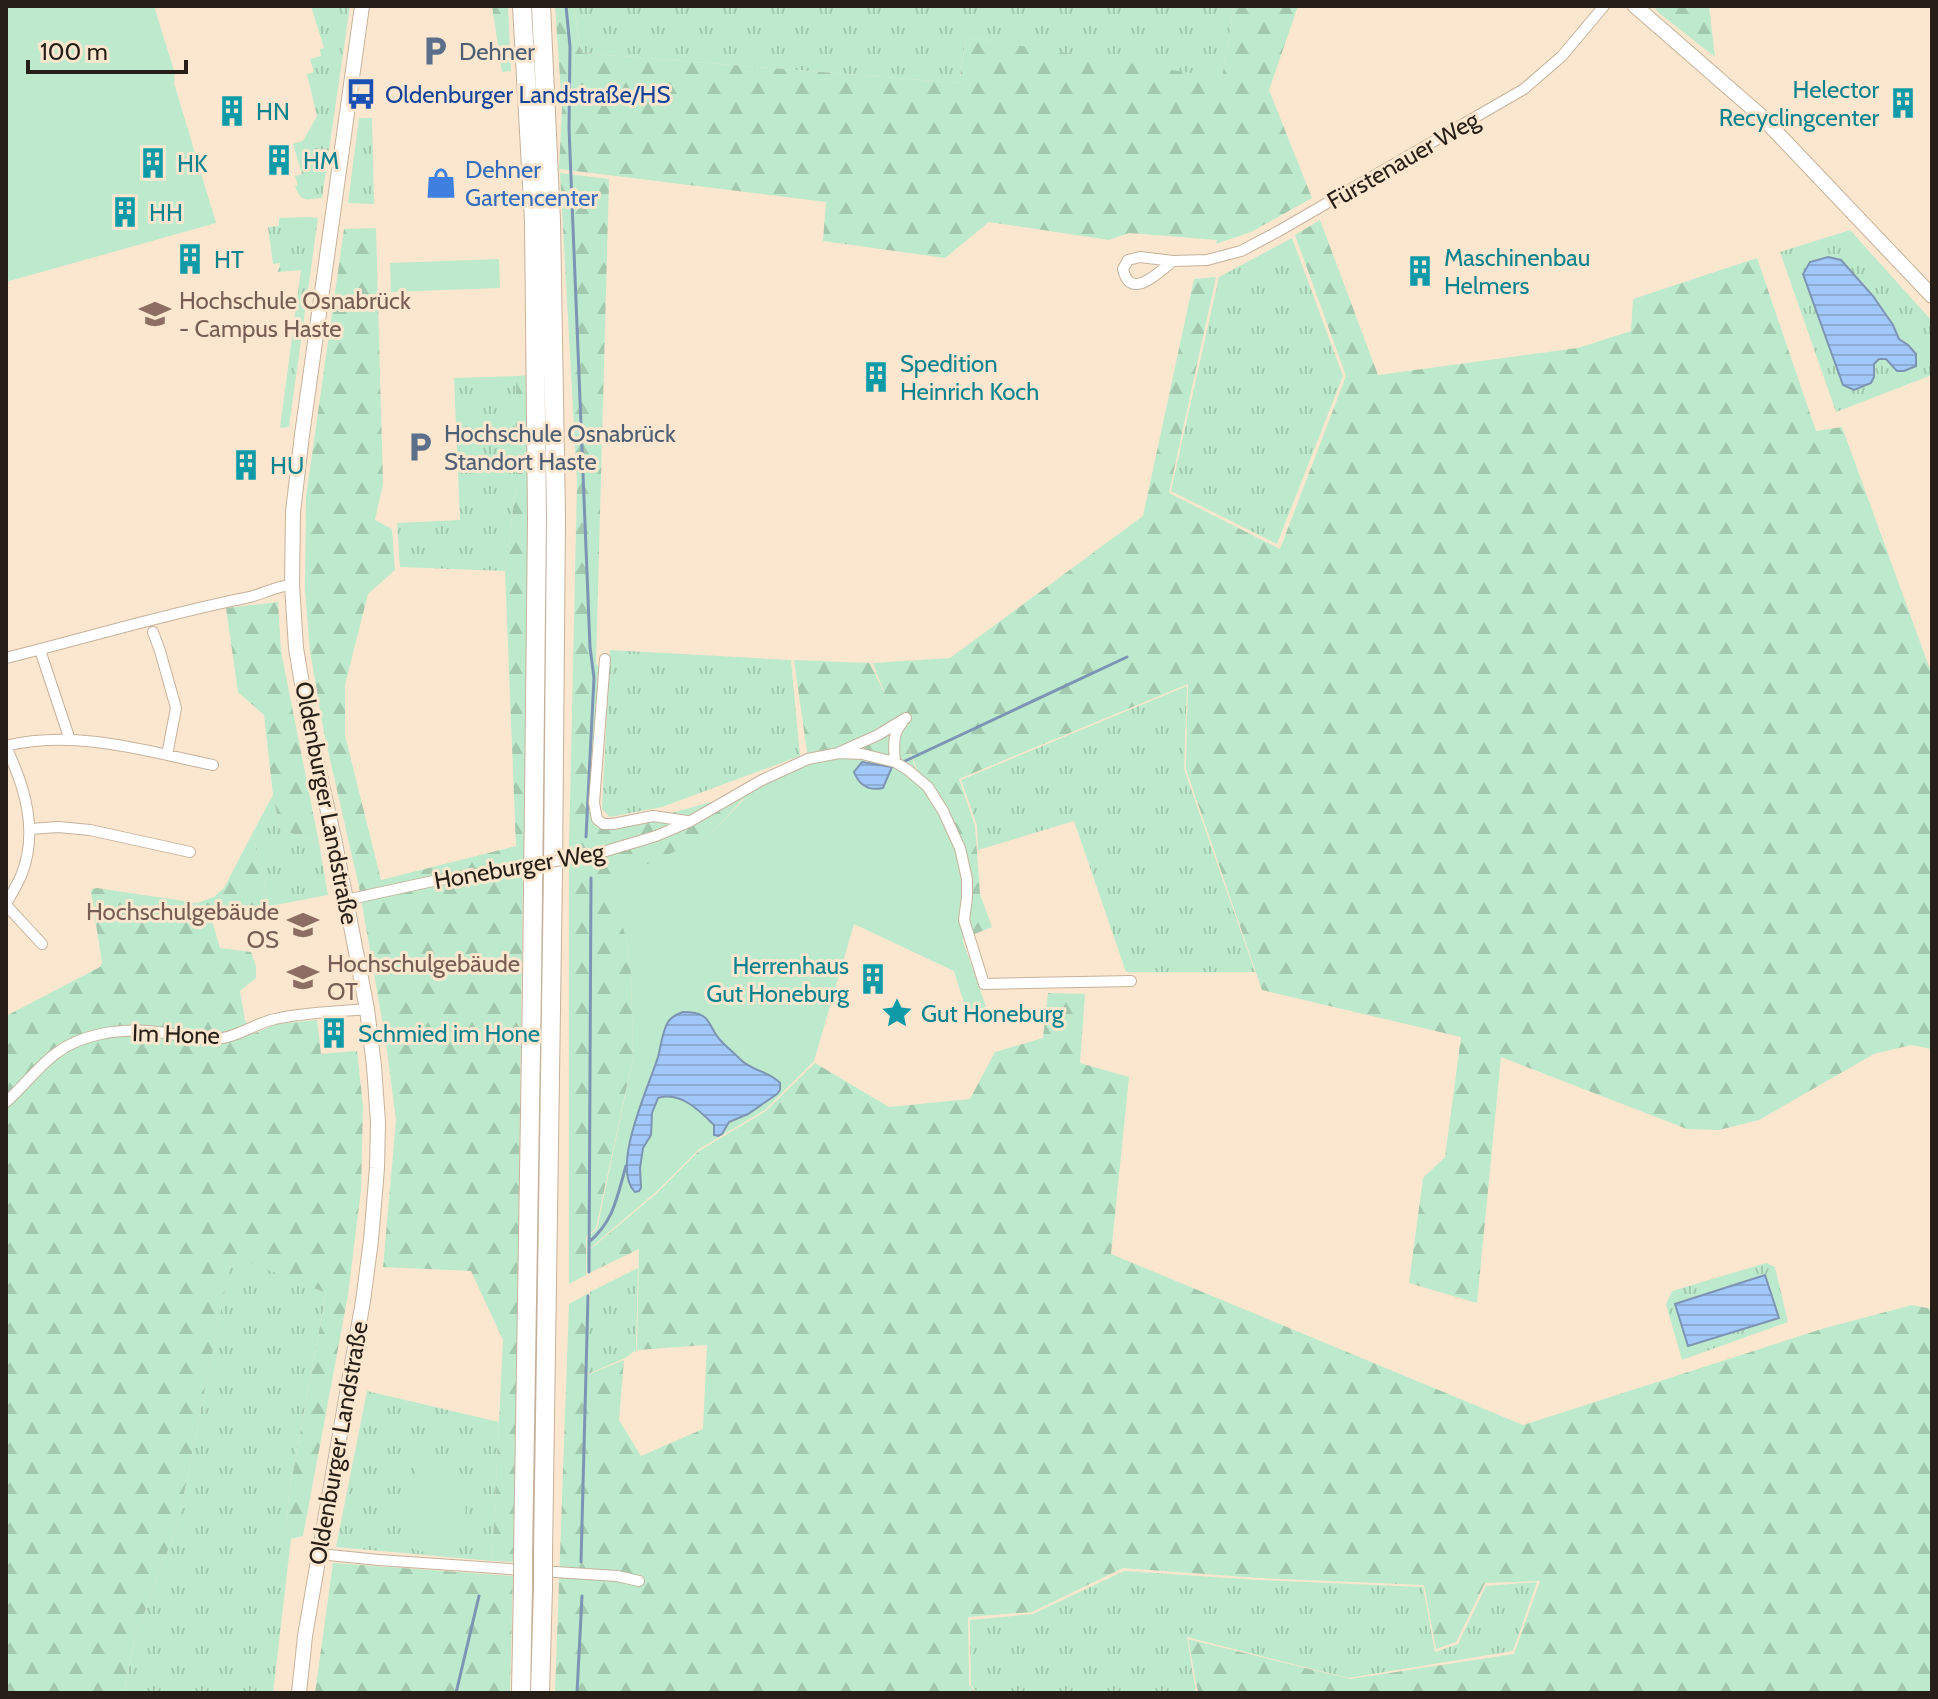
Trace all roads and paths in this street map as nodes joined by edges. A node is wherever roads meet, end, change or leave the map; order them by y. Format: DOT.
graph roads {
  1 [pos="362,6"];
  2 [pos="522,6"];
  3 [pos="541,6"];
  4 [pos="1604,6"];
  5 [pos="1635,6"];
  6 [pos="1173,261"];
  7 [pos="1932,296"];
  8 [pos="292,585"];
  9 [pos="153,632"];
  10 [pos="40,650"];
  11 [pos="6,658"];
  12 [pos="605,659"];
  13 [pos="70,740"];
  14 [pos="6,746"];
  15 [pos="839,753"];
  16 [pos="167,755"];
  17 [pos="897,764"];
  18 [pos="213,765"];
  19 [pos="689,822"];
  20 [pos="30,829"];
  21 [pos="190,852"];
  22 [pos="346,900"];
  23 [pos="6,904"];
  24 [pos="42,944"];
  25 [pos="1131,981"];
  26 [pos="367,1009"];
  27 [pos="6,1102"];
  28 [pos="537,1288"];
  29 [pos="319,1554"];
  30 [pos="639,1581"];
  31 [pos="299,1693"];
  32 [pos="521,1693"];
  33 [pos="540,1693"];
  1 -- 8 [label="street, Oldenburger Landstraße"];
  2 -- 28 [label="highway"];
  3 -- 28 [label="highway"];
  4 -- 6 [label="street, Fürstenauer Weg"];
  5 -- 7 [label="street"];
  8 -- 10 [label="street"];
  8 -- 22 [label="street, Oldenburger Landstraße"];
  9 -- 16 [label="street"];
  10 -- 11 [label="street"];
  10 -- 13 [label="street"];
  12 -- 19 [label="street, Honeburger Weg"];
  13 -- 14 [label="street"];
  13 -- 16 [label="street"];
  14 -- 20 [label="street"];
  15 -- 17 [label="street, Honeburger Weg"];
  15 -- 17 [label="street, Honeburger Weg"];
  15 -- 19 [label="street, Honeburger Weg"];
  16 -- 18 [label="street"];
  17 -- 25 [label="street"];
  19 -- 22 [label="street, Honeburger Weg, bridge"];
  20 -- 21 [label="street"];
  20 -- 23 [label="street"];
  22 -- 26 [label="street, Oldenburger Landstraße"];
  23 -- 24 [label="street"];
  26 -- 27 [label="street, Im Hone"];
  26 -- 29 [label="street, Oldenburger Landstraße"];
  28 -- 32 [label="highway, bridge"];
  28 -- 33 [label="highway, bridge"];
  29 -- 30 [label="street"];
  29 -- 31 [label="street, Oldenburger Landstraße"];
}
